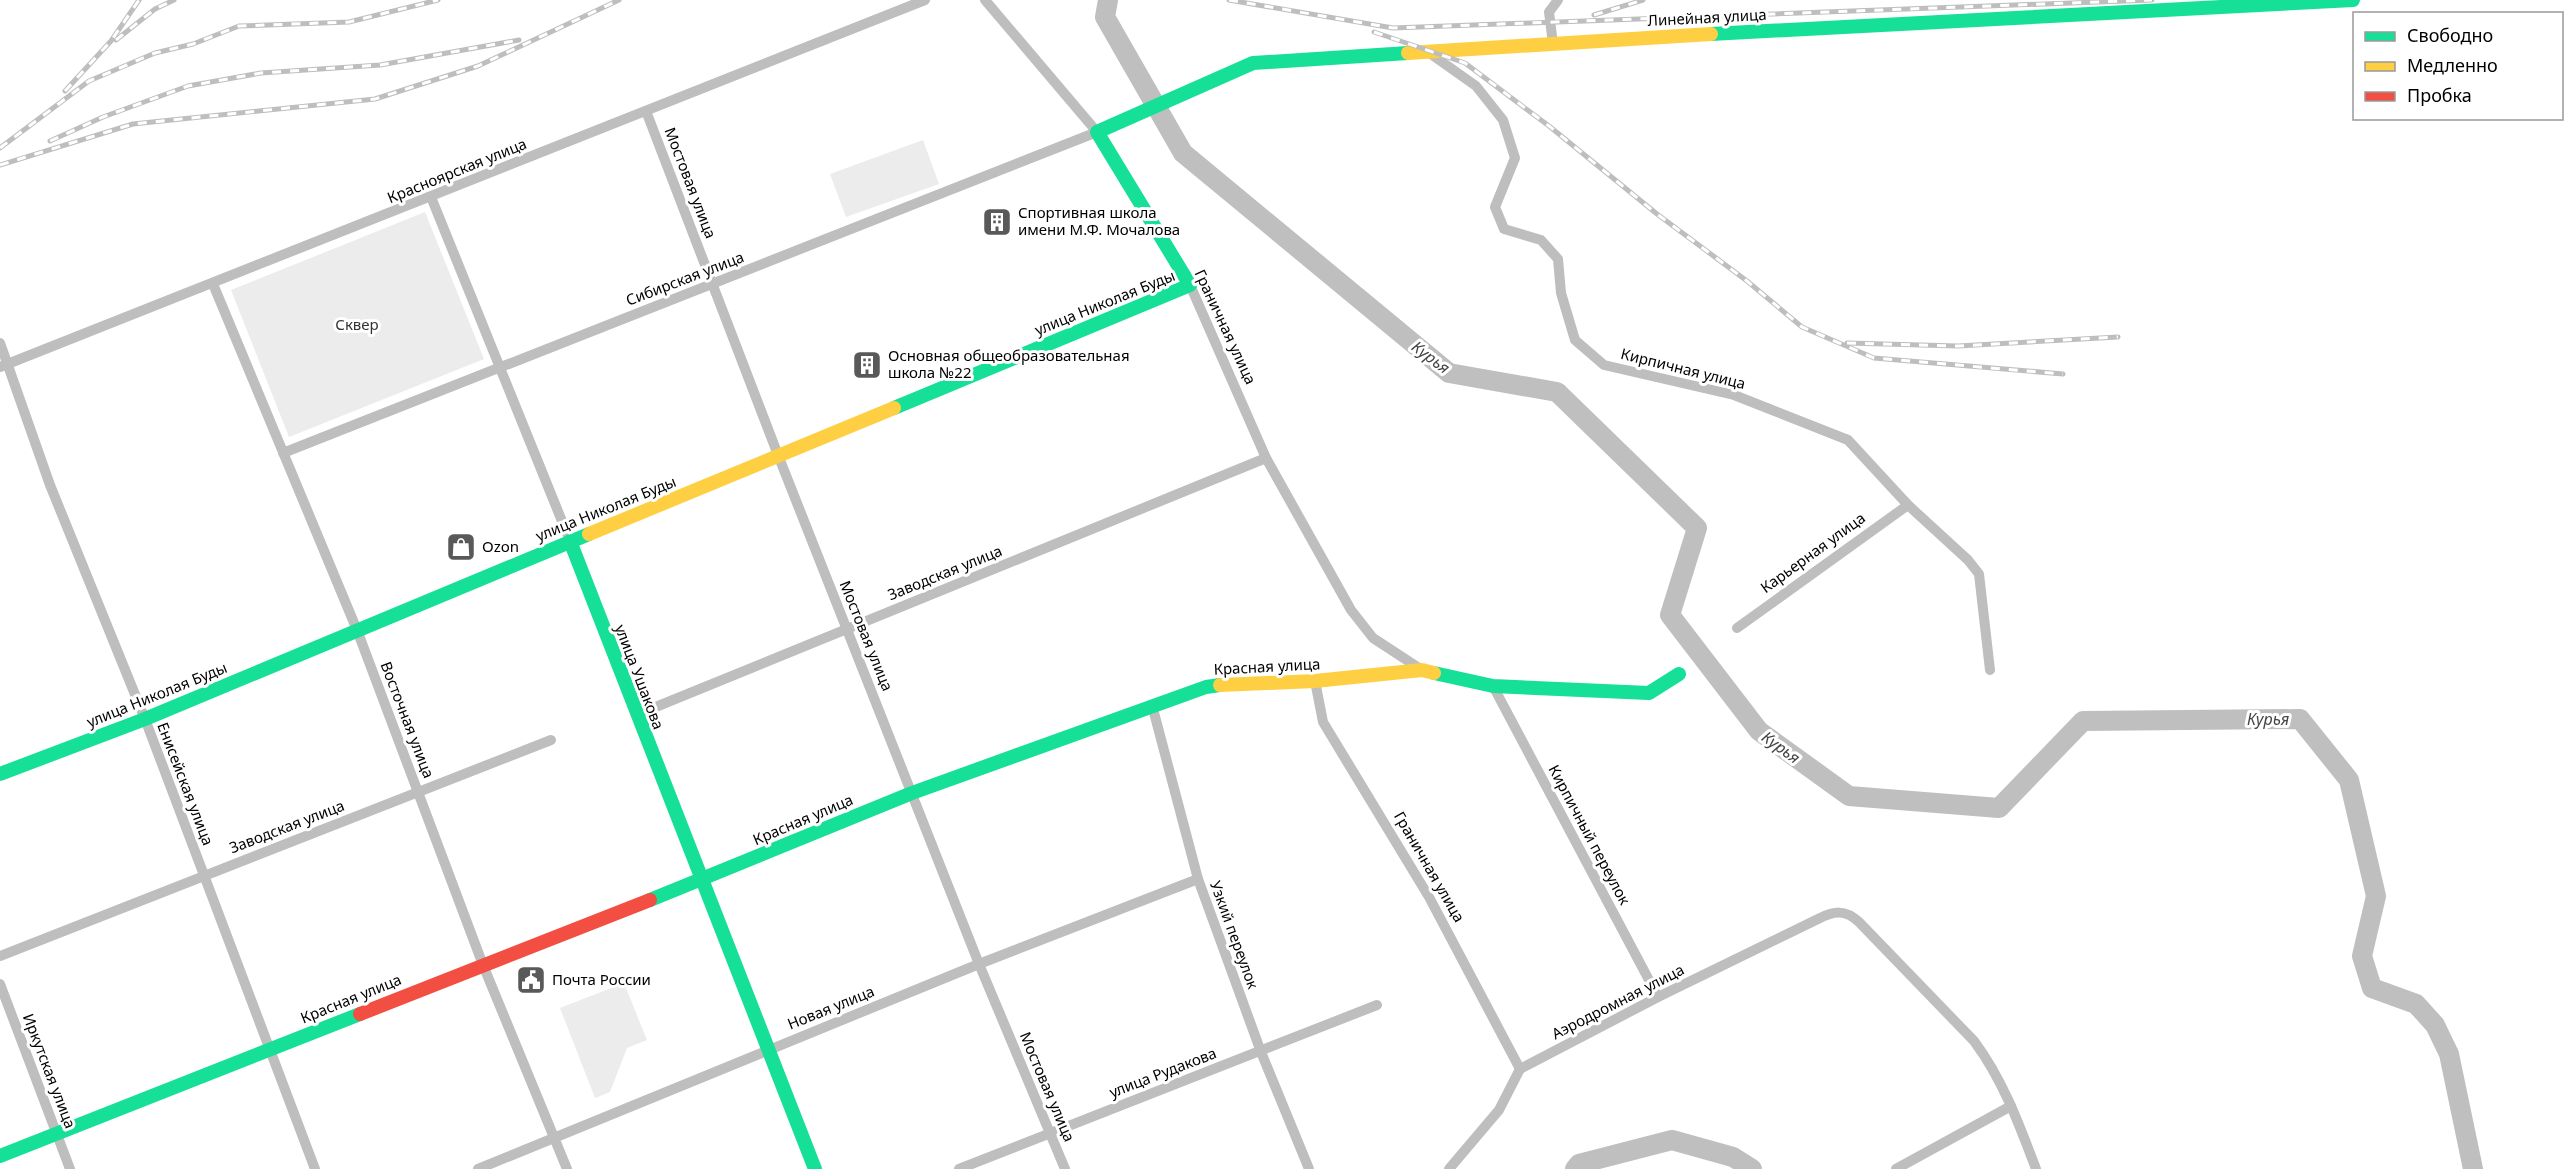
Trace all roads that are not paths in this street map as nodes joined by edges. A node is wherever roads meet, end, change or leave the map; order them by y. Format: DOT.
graph roads {
  1 [pos="925,0"];
  2 [pos="985,0"];
  3 [pos="1558,0"];
  4 [pos="2353,0"];
  5 [pos="1553,44"];
  6 [pos="1428,52"];
  7 [pos="646,111"];
  8 [pos="1097,132"];
  9 [pos="431,197"];
  10 [pos="213,284"];
  11 [pos="713,284"];
  12 [pos="1190,285"];
  13 [pos="0,344"];
  14 [pos="3,366"];
  15 [pos="500,367"];
  16 [pos="283,453"];
  17 [pos="778,455"];
  18 [pos="1266,458"];
  19 [pos="1908,505"];
  20 [pos="570,541"];
  21 [pos="1737,628"];
  22 [pos="847,629"];
  23 [pos="357,630"];
  24 [pos="1422,670"];
  25 [pos="1990,670"];
  26 [pos="1679,674"];
  27 [pos="1315,681"];
  28 [pos="1493,686"];
  29 [pos="1152,705"];
  30 [pos="636,715"];
  31 [pos="145,719"];
  32 [pos="551,740"];
  33 [pos="0,774"];
  34 [pos="418,792"];
  35 [pos="912,793"];
  36 [pos="204,876"];
  37 [pos="1198,879"];
  38 [pos="701,880"];
  39 [pos="0,956"];
  40 [pos="979,964"];
  41 [pos="483,965"];
  42 [pos="0,984"];
  43 [pos="1659,997"];
  44 [pos="1377,1005"];
  45 [pos="269,1050"];
  46 [pos="769,1050"];
  47 [pos="1261,1052"];
  48 [pos="1520,1069"];
  49 [pos="2011,1106"];
  50 [pos="1051,1132"];
  51 [pos="57,1133"];
  52 [pos="555,1137"];
  53 [pos="0,1156"];
  54 [pos="70,1169"];
  55 [pos="315,1169"];
  56 [pos="478,1169"];
  57 [pos="567,1169"];
  58 [pos="815,1169"];
  59 [pos="959,1169"];
  60 [pos="1065,1169"];
  61 [pos="1309,1169"];
  62 [pos="1449,1169"];
  63 [pos="1896,1169"];
  64 [pos="2036,1169"];
  1 -- 7 [label="street, Красноярская улица"];
  2 -- 8 [label="street, Граничная улица"];
  3 -- 5 [label="street"];
  4 -- 5 [label="street, Линейная улица"];
  5 -- 6 [label="street, Линейная улица"];
  6 -- 8 [label="street, Линейная улица"];
  6 -- 19 [label="street, Кирпичная улица"];
  7 -- 9 [label="street, Красноярская улица"];
  7 -- 11 [label="street, Мостовая улица"];
  8 -- 11 [label="street, Сибирская улица"];
  8 -- 12 [label="street, Граничная улица"];
  9 -- 10 [label="street, Красноярская улица"];
  9 -- 15 [label="street, улица Ушакова"];
  10 -- 14 [label="street, Красноярская улица"];
  10 -- 16 [label="street, Восточная улица"];
  11 -- 15 [label="street, Сибирская улица"];
  11 -- 17 [label="street, Мостовая улица"];
  12 -- 17 [label="street, улица Николая Буды"];
  12 -- 18 [label="street, Граничная улица"];
  13 -- 14 [label="street, Енисейская улица"];
  14 -- 31 [label="street, Енисейская улица"];
  15 -- 16 [label="street, Сибирская улица"];
  15 -- 20 [label="street, улица Ушакова"];
  16 -- 23 [label="street, Восточная улица"];
  17 -- 20 [label="street, улица Николая Буды"];
  17 -- 22 [label="street, Мостовая улица"];
  18 -- 22 [label="street, Заводская улица"];
  18 -- 24 [label="street, Граничная улица"];
  19 -- 21 [label="street, Карьерная улица"];
  19 -- 25 [label="street"];
  20 -- 23 [label="street, улица Николая Буды"];
  20 -- 30 [label="street, улица Ушакова"];
  22 -- 30 [label="street, Заводская улица"];
  22 -- 35 [label="street, Мостовая улица"];
  23 -- 31 [label="street, улица Николая Буды"];
  23 -- 34 [label="street, Восточная улица"];
  24 -- 27 [label="street, Красная улица"];
  24 -- 28 [label="street, Красная улица"];
  26 -- 28 [label="street, Красная улица"];
  27 -- 29 [label="street, Красная улица"];
  27 -- 48 [label="street, Граничная улица"];
  28 -- 43 [label="street, Кирпичный переулок"];
  29 -- 35 [label="street, Красная улица"];
  29 -- 37 [label="street, Узкий переулок"];
  30 -- 38 [label="street, улица Ушакова"];
  31 -- 33 [label="street, улица Николая Буды"];
  31 -- 36 [label="street, Енисейская улица"];
  32 -- 34 [label="street, Заводская улица"];
  34 -- 36 [label="street, Заводская улица"];
  34 -- 41 [label="street, Восточная улица"];
  35 -- 38 [label="street, Красная улица"];
  35 -- 40 [label="street, Мостовая улица"];
  36 -- 39 [label="street, Заводская улица"];
  36 -- 45 [label="street, Енисейская улица"];
  37 -- 40 [label="street, Новая улица"];
  37 -- 47 [label="street, Узкий переулок"];
  38 -- 41 [label="street, Красная улица"];
  38 -- 46 [label="street, улица Ушакова"];
  40 -- 46 [label="street, Новая улица"];
  40 -- 50 [label="street, Мостовая улица"];
  41 -- 45 [label="street, Красная улица"];
  41 -- 52 [label="street, Восточная улица"];
  42 -- 51 [label="street, Иркутская улица"];
  43 -- 48 [label="street, Аэродромная улица"];
  43 -- 49 [label="street, Аэродромная улица"];
  44 -- 47 [label="street, улица Рудакова"];
  45 -- 51 [label="street, Красная улица"];
  45 -- 55 [label="street, Енисейская улица"];
  46 -- 52 [label="street, Новая улица"];
  46 -- 58 [label="street, улица Ушакова"];
  47 -- 50 [label="street, улица Рудакова"];
  47 -- 61 [label="street, Узкий переулок"];
  48 -- 62 [label="street"];
  49 -- 63 [label="street"];
  49 -- 64 [label="street"];
  50 -- 59 [label="street, улица Рудакова"];
  50 -- 60 [label="street, Мостовая улица"];
  51 -- 53 [label="street, Красная улица"];
  51 -- 54 [label="street, Иркутская улица"];
  52 -- 56 [label="street, Новая улица"];
  52 -- 57 [label="street, Восточная улица"];
}
